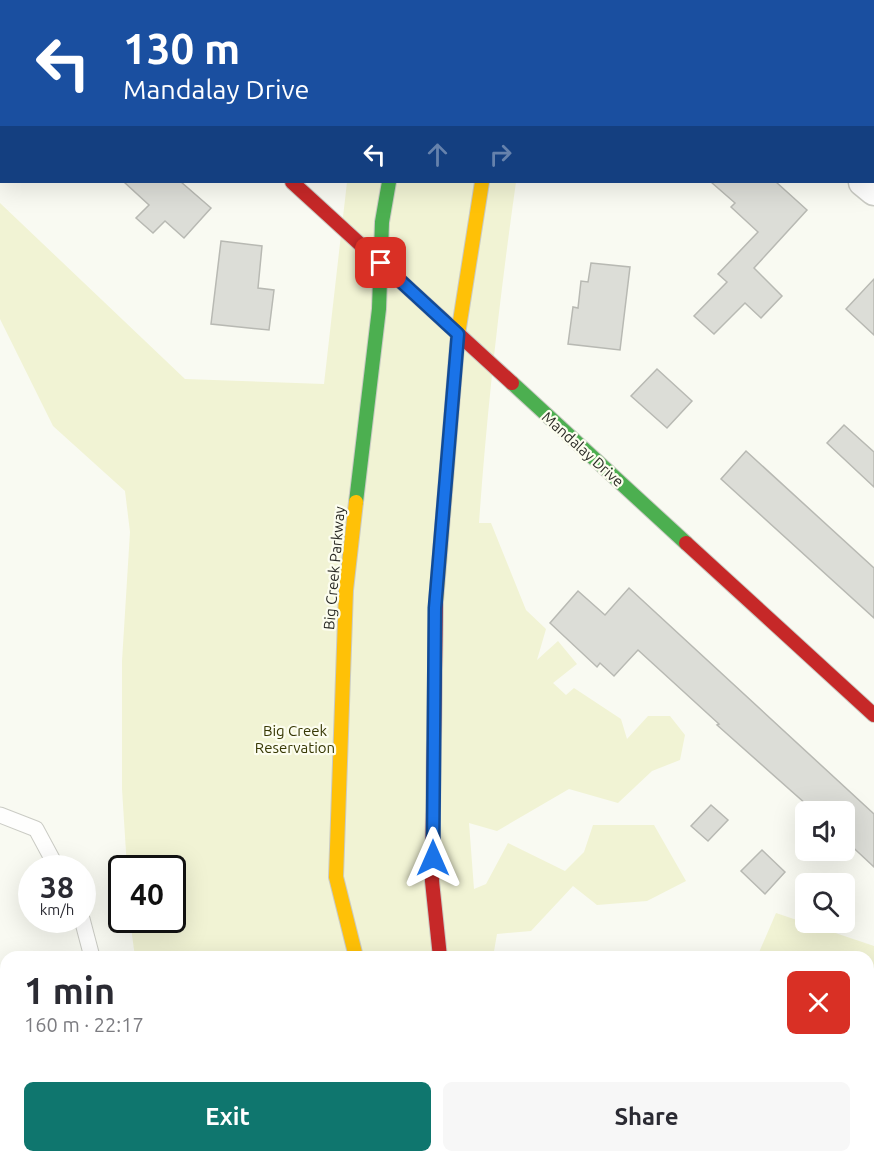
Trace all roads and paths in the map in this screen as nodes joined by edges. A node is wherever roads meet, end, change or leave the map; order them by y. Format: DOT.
graph roads {
  1 [pos="293,183"];
  2 [pos="389,183"];
  3 [pos="482,183"];
  4 [pos="381,263"];
  5 [pos="458,334"];
  6 [pos="874,715"];
  7 [pos="0,815"];
  8 [pos="50,855"];
  9 [pos="86,933"];
  10 [pos="90,951"];
  11 [pos="354,951"];
  12 [pos="439,951"];
  1 -- 4 [label="street, Mandalay Drive"];
  2 -- 4 [label="street, Big Creek Parkway"];
  3 -- 5 [label="street"];
  4 -- 5 [label="street, Mandalay Drive"];
  4 -- 11 [label="street, Big Creek Parkway"];
  5 -- 6 [label="street, Mandalay Drive"];
  5 -- 12 [label="street"];
  7 -- 8 [label="lane"];
  9 -- 10 [label="lane"];
}
